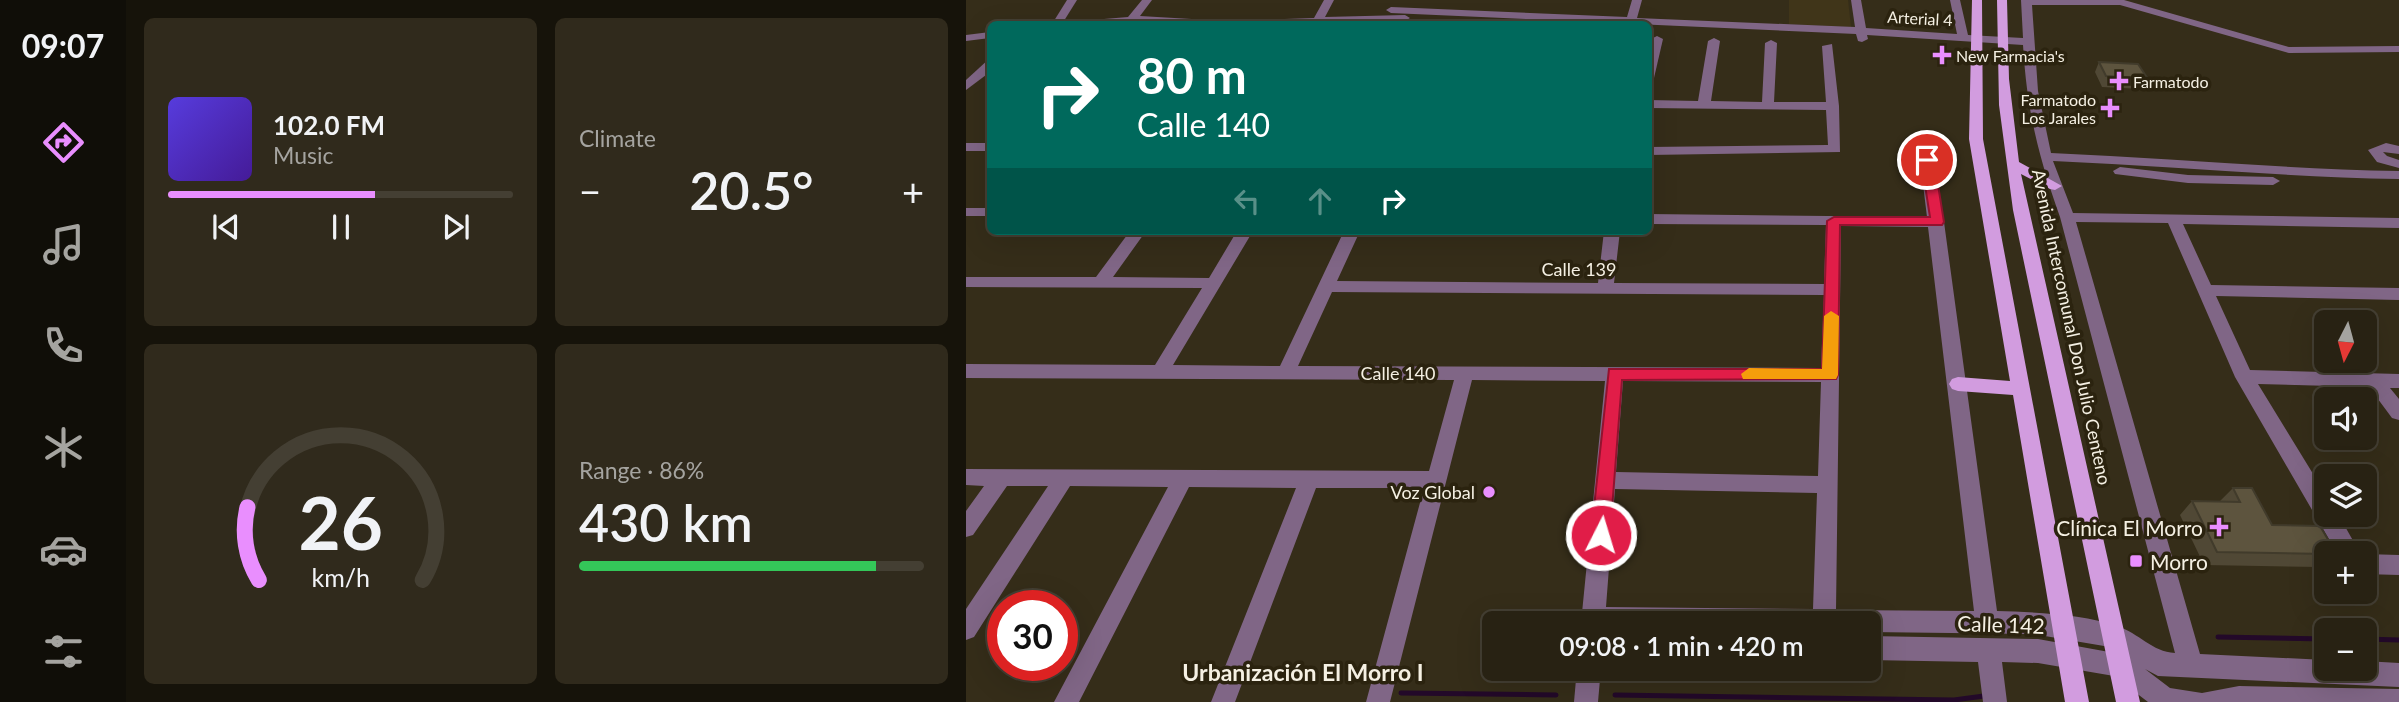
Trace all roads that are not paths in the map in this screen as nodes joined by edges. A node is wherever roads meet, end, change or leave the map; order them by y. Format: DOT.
graph roads {
  1 [pos="1072,0"];
  2 [pos="1147,0"];
  3 [pos="1329,0"];
  4 [pos="1399,0"];
  5 [pos="1637,0"];
  6 [pos="1856,0"];
  7 [pos="1955,0"];
  8 [pos="1977,0"];
  9 [pos="2003,0"];
  10 [pos="2027,3"];
  11 [pos="1388,14"];
  12 [pos="1132,19"];
  13 [pos="1060,21"];
  14 [pos="1120,21"];
  15 [pos="1170,21"];
  16 [pos="1318,21"];
  17 [pos="1326,21"];
  18 [pos="1510,21"];
  19 [pos="1602,21"];
  20 [pos="1632,21"];
  21 [pos="1652,23"];
  22 [pos="1652,29"];
  23 [pos="987,35"];
  24 [pos="1861,35"];
  25 [pos="966,38"];
  26 [pos="1657,39"];
  27 [pos="1972,39"];
  28 [pos="1714,41"];
  29 [pos="1771,43"];
  30 [pos="1999,43"];
  31 [pos="1828,46"];
  32 [pos="2028,46"];
  33 [pos="2399,51"];
  34 [pos="1652,61"];
  35 [pos="987,69"];
  36 [pos="966,86"];
  37 [pos="1768,103"];
  38 [pos="1652,104"];
  39 [pos="1704,105"];
  40 [pos="1833,106"];
  41 [pos="966,147"];
  42 [pos="987,148"];
  43 [pos="2399,150"];
  44 [pos="1652,151"];
  45 [pos="1927,160"];
  46 [pos="2046,160"];
  47 [pos="2012,164"];
  48 [pos="2399,164"];
  49 [pos="2235,167"];
  50 [pos="2399,175"];
  51 [pos="2244,181"];
  52 [pos="2399,183"];
  53 [pos="2056,186"];
  54 [pos="966,212"];
  55 [pos="987,212"];
  56 [pos="2067,217"];
  57 [pos="1652,219"];
  58 [pos="2173,219"];
  59 [pos="1834,221"];
  60 [pos="1937,222"];
  61 [pos="2399,223"];
  62 [pos="1135,235"];
  63 [pos="1243,235"];
  64 [pos="1350,235"];
  65 [pos="1612,235"];
  66 [pos="966,282"];
  67 [pos="1100,283"];
  68 [pos="1214,283"];
  69 [pos="1326,286"];
  70 [pos="1605,289"];
  71 [pos="1832,290"];
  72 [pos="2205,290"];
  73 [pos="2399,295"];
  74 [pos="966,371"];
  75 [pos="1160,372"];
  76 [pos="1286,372"];
  77 [pos="1465,373"];
  78 [pos="1615,374"];
  79 [pos="1830,375"];
  80 [pos="2244,377"];
  81 [pos="2374,380"];
  82 [pos="2399,381"];
  83 [pos="1958,384"];
  84 [pos="2022,389"];
  85 [pos="2399,413"];
  86 [pos="966,477"];
  87 [pos="1002,477"];
  88 [pos="1064,478"];
  89 [pos="1183,478"];
  90 [pos="1309,479"];
  91 [pos="1436,480"];
  92 [pos="1605,480"];
  93 [pos="1827,485"];
  94 [pos="2314,494"];
  95 [pos="966,528"];
  96 [pos="2377,564"];
  97 [pos="2399,565"];
  98 [pos="1594,611"];
  99 [pos="1824,611"];
  100 [pos="1881,622"];
  101 [pos="1987,622"];
  102 [pos="2063,627"];
  103 [pos="966,629"];
  104 [pos="2114,636"];
  105 [pos="1881,648"];
  106 [pos="1989,649"];
  107 [pos="2067,656"];
  108 [pos="2119,665"];
  109 [pos="2192,667"];
  110 [pos="2314,672"];
  111 [pos="2377,674"];
  112 [pos="2399,675"];
  113 [pos="1588,681"];
  114 [pos="2362,681"];
  115 [pos="2167,701"];
  116 [pos="2370,701"];
  117 [pos="2399,701"];
  118 [pos="1066,702"];
  119 [pos="1223,702"];
  120 [pos="1378,702"];
  121 [pos="1586,702"];
  122 [pos="1994,702"];
  123 [pos="2077,702"];
  124 [pos="2128,702"];
  125 [pos="2194,702"];
  126 [pos="2210,702"];
  1 -- 13 [label="street"];
  2 -- 12 [label="street"];
  3 -- 16 [label="street"];
  4 -- 11 [label="street"];
  5 -- 20 [label="street"];
  6 -- 24 [label="street"];
  7 -- 27 [label="street"];
  8 -- 27 [label="main road"];
  9 -- 30 [label="main road, Avenida Intercomunal Don Julio Centeno"];
  10 -- 32 [label="street, Avenida Intercomunal Don Julio Centeno"];
  10 -- 33 [label="street"];
  11 -- 17 [label="street, Arterial 4"];
  11 -- 18 [label="street, Arterial 4"];
  11 -- 19 [label="street, Arterial 4"];
  12 -- 14 [label="street, Arterial 4"];
  12 -- 15 [label="street, Arterial 4"];
  21 -- 24 [label="street, Arterial 4"];
  22 -- 24 [label="street, Arterial 4"];
  23 -- 25 [label="street"];
  24 -- 27 [label="street, Arterial 4"];
  26 -- 34 [label="street"];
  27 -- 30 [label="street, Arterial 4"];
  27 -- 84 [label="main road"];
  28 -- 39 [label="street"];
  29 -- 37 [label="street"];
  30 -- 32 [label="street, Arterial 4"];
  30 -- 47 [label="main road, Avenida Intercomunal Don Julio Centeno"];
  31 -- 40 [label="street"];
  32 -- 46 [label="street, Avenida Intercomunal Don Julio Centeno"];
  35 -- 36 [label="street"];
  37 -- 39 [label="street"];
  37 -- 40 [label="street"];
  38 -- 39 [label="street"];
  40 -- 44 [label="street"];
  41 -- 42 [label="street"];
  43 -- 48 [label="street"];
  45 -- 60 [label="street"];
  46 -- 49 [label="street"];
  46 -- 51 [label="street"];
  46 -- 53 [label="street, Avenida Intercomunal Don Julio Centeno"];
  47 -- 53 [label="main road"];
  47 -- 104 [label="main road, Avenida Intercomunal Don Julio Centeno"];
  49 -- 50 [label="street"];
  49 -- 51 [label="street"];
  51 -- 52 [label="street"];
  53 -- 56 [label="street, Avenida Intercomunal Don Julio Centeno"];
  54 -- 55 [label="street"];
  56 -- 58 [label="street"];
  56 -- 109 [label="street, Avenida Intercomunal Don Julio Centeno"];
  57 -- 59 [label="street"];
  58 -- 61 [label="street"];
  58 -- 72 [label="street"];
  59 -- 60 [label="street"];
  59 -- 71 [label="street"];
  60 -- 83 [label="street"];
  62 -- 67 [label="street"];
  63 -- 68 [label="street"];
  64 -- 69 [label="street"];
  65 -- 70 [label="street"];
  66 -- 67 [label="street"];
  67 -- 68 [label="street"];
  68 -- 75 [label="street"];
  69 -- 70 [label="street, Calle 139"];
  69 -- 76 [label="street"];
  70 -- 71 [label="street, Calle 139"];
  71 -- 79 [label="street"];
  72 -- 73 [label="street"];
  72 -- 80 [label="street"];
  74 -- 75 [label="street, Calle 140"];
  75 -- 76 [label="street, Calle 140"];
  76 -- 77 [label="street, Calle 140"];
  77 -- 78 [label="street, Calle 140"];
  77 -- 91 [label="street"];
  78 -- 79 [label="street, Calle 140"];
  78 -- 92 [label="street"];
  79 -- 93 [label="street"];
  80 -- 81 [label="street"];
  80 -- 94 [label="street"];
  81 -- 82 [label="street"];
  81 -- 85 [label="street"];
  83 -- 84 [label="main road"];
  83 -- 101 [label="street"];
  84 -- 102 [label="main road"];
  86 -- 87 [label="street"];
  87 -- 88 [label="street"];
  87 -- 95 [label="street"];
  88 -- 89 [label="street"];
  88 -- 103 [label="street"];
  89 -- 90 [label="street"];
  89 -- 118 [label="street"];
  90 -- 91 [label="street"];
  90 -- 119 [label="street"];
  91 -- 120 [label="street"];
  92 -- 93 [label="street"];
  92 -- 98 [label="street"];
  93 -- 99 [label="street"];
  96 -- 97 [label="street"];
  100 -- 101 [label="street, Calle 142"];
  101 -- 102 [label="street, Calle 142"];
  102 -- 104 [label="street, Calle 142"];
  102 -- 107 [label="main road"];
  104 -- 108 [label="main road, Avenida Intercomunal Don Julio Centeno"];
  104 -- 109 [label="street, Calle 142"];
  105 -- 106 [label="street, Calle 142"];
  106 -- 107 [label="street, Calle 142"];
  106 -- 122 [label="street"];
  107 -- 108 [label="street, Calle 142"];
  107 -- 123 [label="main road"];
  108 -- 115 [label="street, Calle 142"];
  108 -- 124 [label="main road, Avenida Intercomunal Don Julio Centeno"];
  109 -- 110 [label="street, Calle 142"];
  111 -- 112 [label="street, Calle 142"];
  113 -- 121 [label="street"];
  114 -- 116 [label="street"];
  115 -- 125 [label="street, Calle 142"];
  116 -- 117 [label="street"];
  116 -- 126 [label="street"];
}
